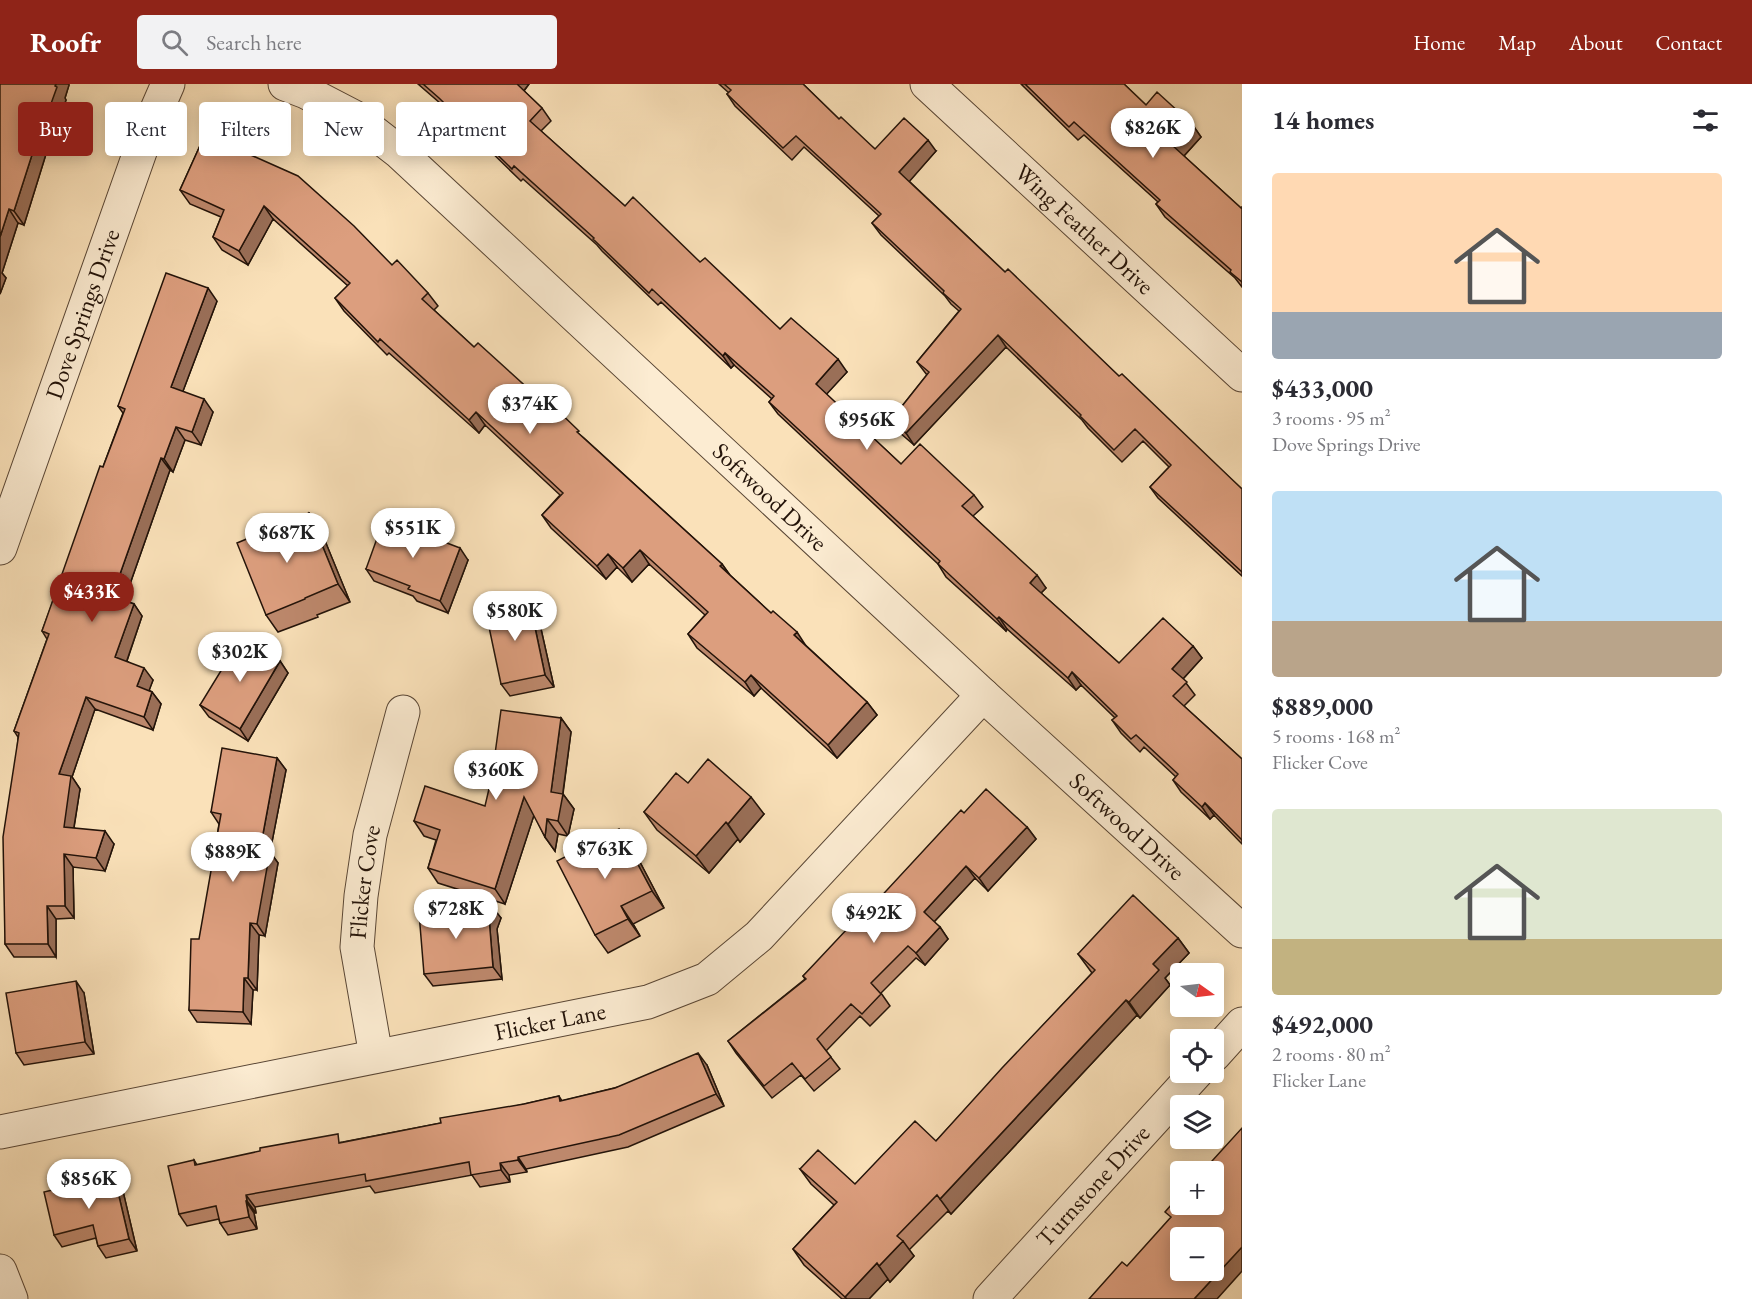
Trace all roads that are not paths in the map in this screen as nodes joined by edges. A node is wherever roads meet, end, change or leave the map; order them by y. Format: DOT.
graph roads {
  1 [pos="168,84"];
  2 [pos="285,84"];
  3 [pos="927,84"];
  4 [pos="1242,375"];
  5 [pos="0,548"];
  6 [pos="983,695"];
  7 [pos="403,712"];
  8 [pos="1242,931"];
  9 [pos="1242,1024"];
  10 [pos="1224,1044"];
  11 [pos="376,1056"];
  12 [pos="1187,1083"];
  13 [pos="0,1132"];
  14 [pos="0,1271"];
  15 [pos="12,1299"];
  16 [pos="990,1299"];
  1 -- 5 [label="street, Dove Springs Drive"];
  2 -- 6 [label="street, Softwood Drive"];
  3 -- 4 [label="street, Wing Feather Drive"];
  6 -- 8 [label="street, Softwood Drive"];
  6 -- 11 [label="street, Flicker Lane"];
  7 -- 11 [label="street, Flicker Cove"];
  9 -- 10 [label="street"];
  11 -- 13 [label="street, Flicker Lane"];
  12 -- 16 [label="street, Turnstone Drive"];
  14 -- 15 [label="street"];
}
